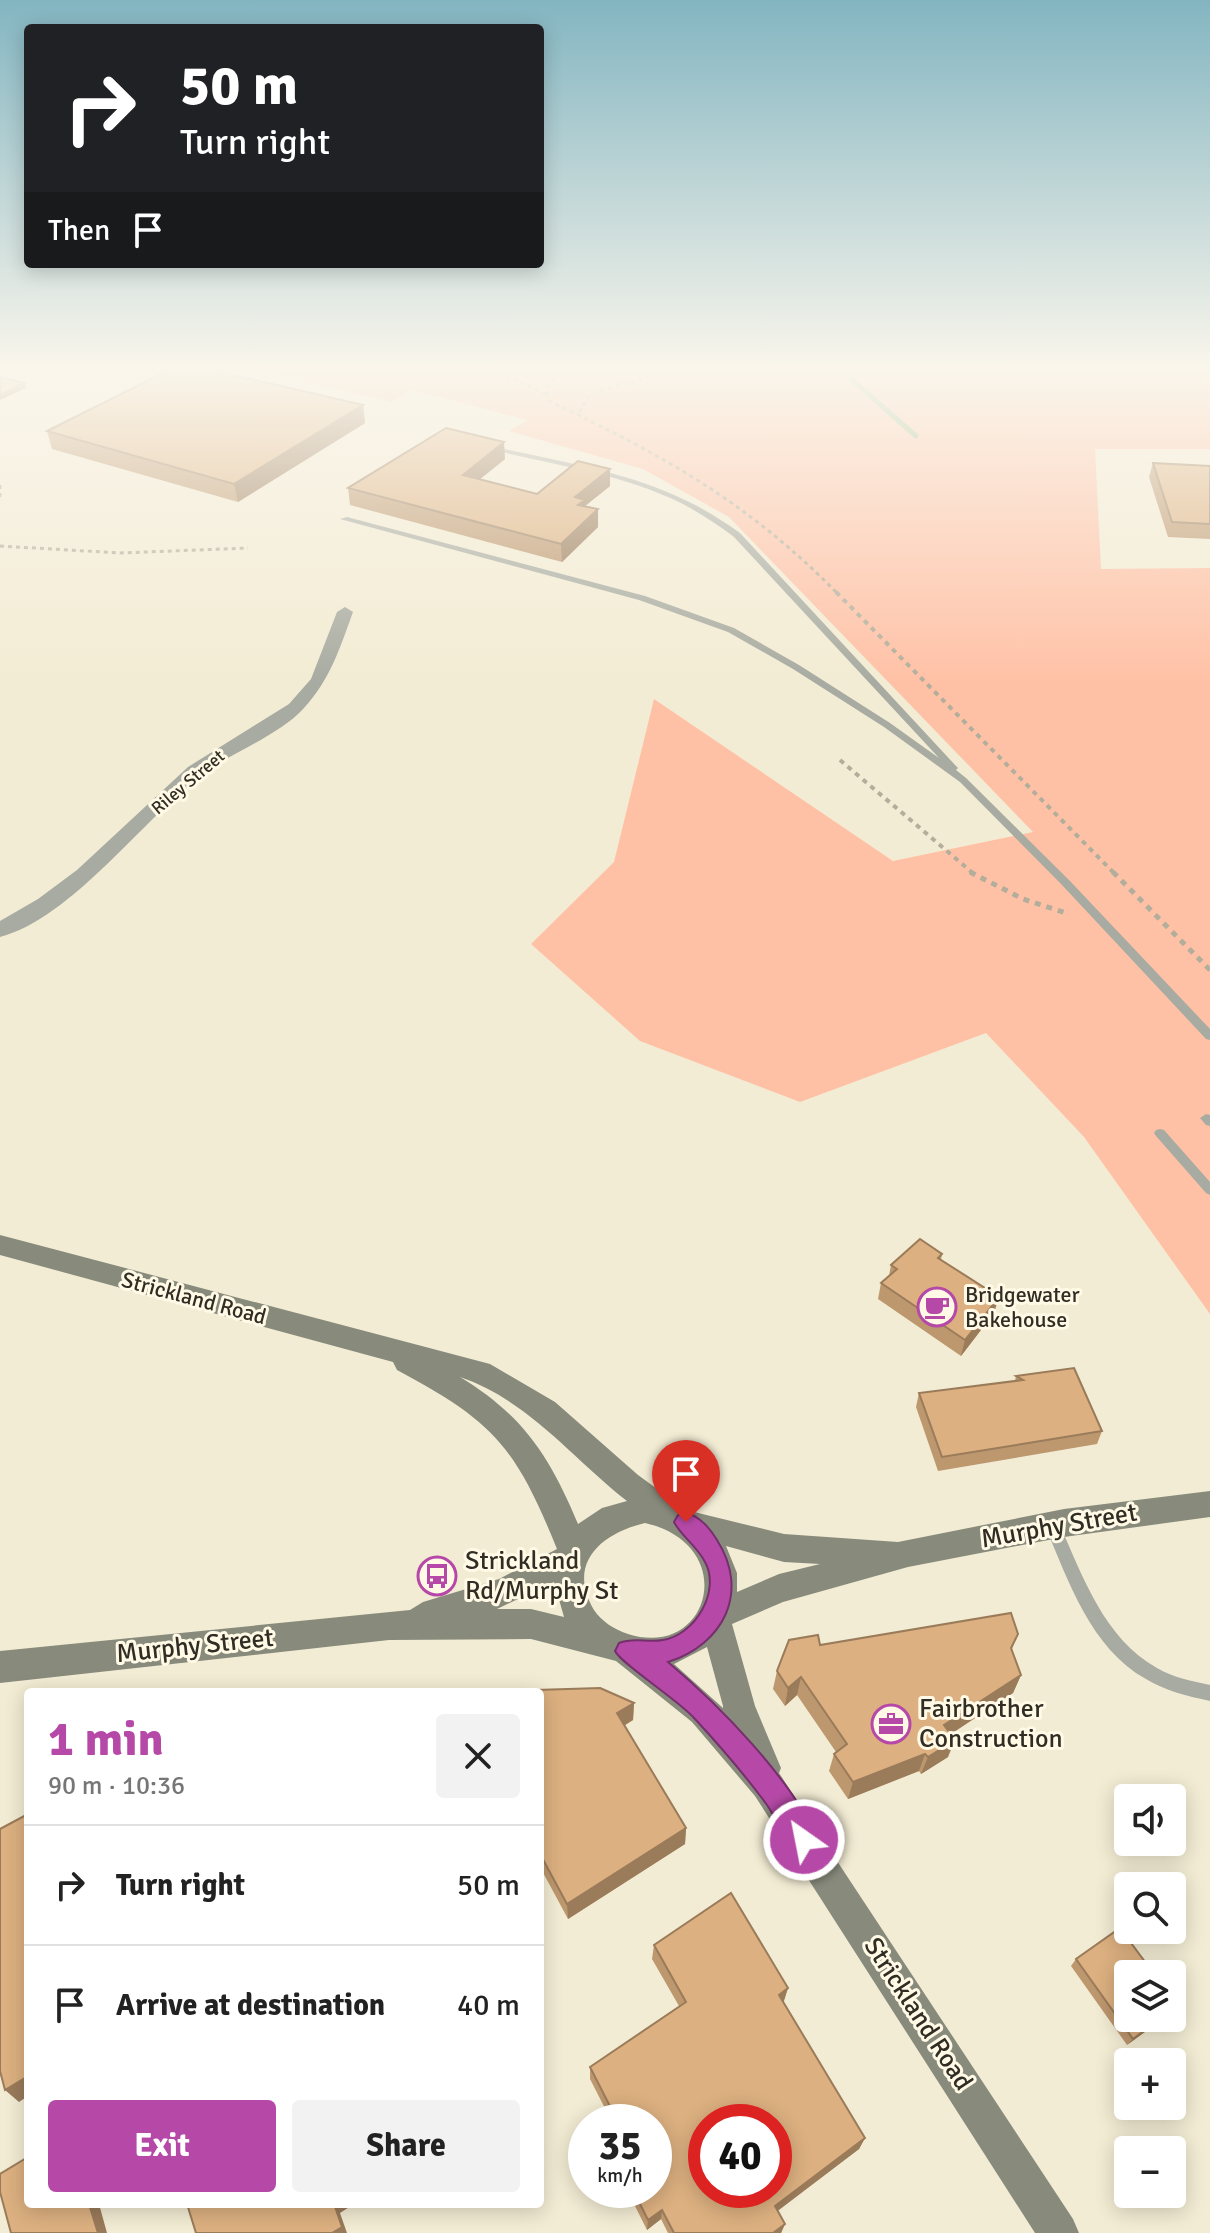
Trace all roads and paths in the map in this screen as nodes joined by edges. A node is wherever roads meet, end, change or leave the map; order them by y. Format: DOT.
graph roads {
  1 [pos="596,475"];
  2 [pos="696,475"];
  3 [pos="0,485"];
  4 [pos="0,500"];
  5 [pos="344,519"];
  6 [pos="0,546"];
  7 [pos="248,548"];
  8 [pos="345,612"];
  9 [pos="840,760"];
  10 [pos="963,780"];
  11 [pos="1102,920"];
  12 [pos="0,930"];
  13 [pos="1210,970"];
  14 [pos="1210,1036"];
  15 [pos="1160,1133"];
  16 [pos="1210,1190"];
  17 [pos="0,1245"];
  18 [pos="388,1351"];
  19 [pos="1210,1504"];
  20 [pos="680,1519"];
  21 [pos="1053,1526"];
  22 [pos="908,1553"];
  23 [pos="573,1554"];
  24 [pos="715,1613"];
  25 [pos="389,1625"];
  26 [pos="616,1647"];
  27 [pos="0,1667"];
  28 [pos="1210,1693"];
  29 [pos="776,1796"];
  30 [pos="1046,2228"];
  1 -- 10 [label="lane"];
  2 -- 13 [label="path"];
  3 -- 4 [label="path"];
  5 -- 10 [label="lane"];
  6 -- 7 [label="path"];
  8 -- 12 [label="street, Riley Street"];
  9 -- 11 [label="path"];
  10 -- 11 [label="lane"];
  11 -- 14 [label="lane"];
  15 -- 16 [label="lane"];
  17 -- 18 [label="street, Strickland Road"];
  18 -- 20 [label="street, Strickland Road"];
  18 -- 23 [label="street, Strickland Road"];
  19 -- 21 [label="street, Murphy Street"];
  20 -- 22 [label="street, Murphy Street"];
  20 -- 23 [label="street"];
  20 -- 24 [label="street"];
  21 -- 22 [label="street, Murphy Street"];
  21 -- 28 [label="lane"];
  22 -- 24 [label="street, Murphy Street"];
  23 -- 25 [label="street, Murphy Street"];
  23 -- 26 [label="street"];
  24 -- 26 [label="street"];
  24 -- 29 [label="street, Strickland Road"];
  25 -- 26 [label="street, Murphy Street"];
  25 -- 27 [label="street, Murphy Street"];
  26 -- 29 [label="street, Strickland Road"];
  29 -- 30 [label="street, Strickland Road"];
}
